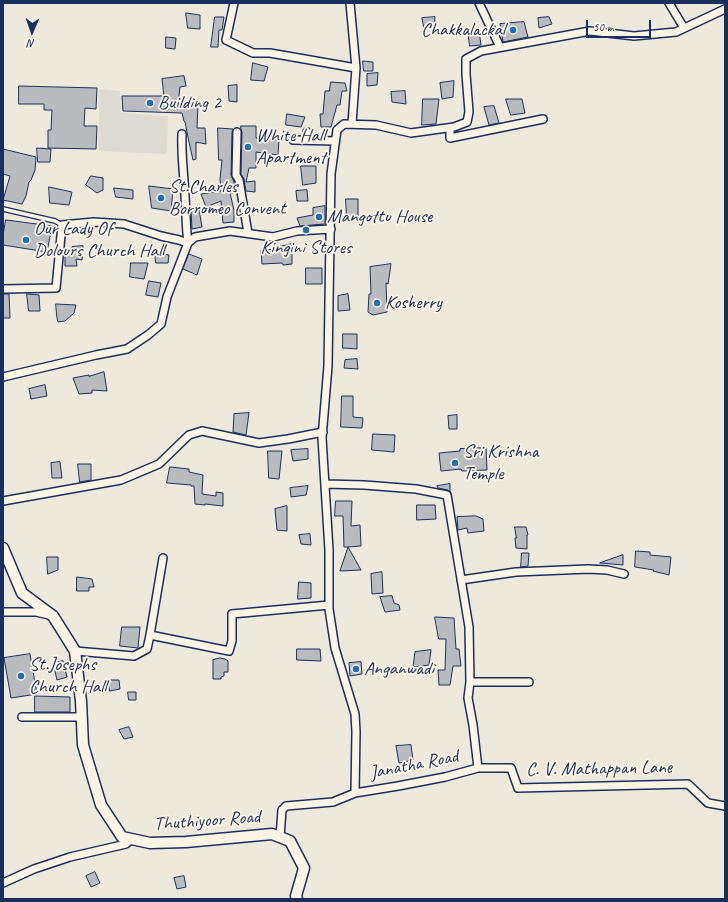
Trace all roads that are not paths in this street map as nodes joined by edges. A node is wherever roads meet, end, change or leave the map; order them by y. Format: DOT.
graph roads {
  1 [pos="234,3"];
  2 [pos="350,3"];
  3 [pos="479,3"];
  4 [pos="669,3"];
  5 [pos="725,9"];
  6 [pos="684,28"];
  7 [pos="500,48"];
  8 [pos="356,68"];
  9 [pos="543,118"];
  10 [pos="352,124"];
  11 [pos="450,128"];
  12 [pos="238,132"];
  13 [pos="307,132"];
  14 [pos="182,134"];
  15 [pos="293,140"];
  16 [pos="308,140"];
  17 [pos="335,141"];
  18 [pos="3,209"];
  19 [pos="62,225"];
  20 [pos="331,229"];
  21 [pos="248,233"];
  22 [pos="188,243"];
  23 [pos="3,289"];
  24 [pos="3,377"];
  25 [pos="323,432"];
  26 [pos="325,484"];
  27 [pos="3,500"];
  28 [pos="3,548"];
  29 [pos="163,558"];
  30 [pos="624,574"];
  31 [pos="461,580"];
  32 [pos="329,606"];
  33 [pos="3,612"];
  34 [pos="53,616"];
  35 [pos="150,635"];
  36 [pos="75,652"];
  37 [pos="470,682"];
  38 [pos="529,682"];
  39 [pos="22,717"];
  40 [pos="82,717"];
  41 [pos="478,768"];
  42 [pos="355,793"];
  43 [pos="725,806"];
  44 [pos="280,837"];
  45 [pos="131,839"];
  46 [pos="3,883"];
  47 [pos="297,899"];
  1 -- 8 [label="street"];
  2 -- 8 [label="street"];
  3 -- 7 [label="street"];
  4 -- 6 [label="street"];
  5 -- 6 [label="street"];
  6 -- 7 [label="street"];
  7 -- 11 [label="street"];
  8 -- 10 [label="street"];
  9 -- 11 [label="street"];
  10 -- 11 [label="street"];
  10 -- 17 [label="street"];
  12 -- 21 [label="street"];
  13 -- 16 [label="street"];
  14 -- 22 [label="street"];
  15 -- 16 [label="street"];
  16 -- 17 [label="street"];
  17 -- 20 [label="street"];
  18 -- 19 [label="lane"];
  19 -- 22 [label="street"];
  19 -- 23 [label="street"];
  20 -- 21 [label="street"];
  20 -- 25 [label="street"];
  21 -- 22 [label="street"];
  22 -- 24 [label="street"];
  25 -- 26 [label="street"];
  25 -- 27 [label="street"];
  26 -- 31 [label="street"];
  26 -- 32 [label="street"];
  28 -- 34 [label="main road, Thuthiyoor Road"];
  29 -- 35 [label="street"];
  30 -- 31 [label="street"];
  31 -- 37 [label="street"];
  32 -- 35 [label="street"];
  32 -- 42 [label="street"];
  33 -- 34 [label="street"];
  34 -- 36 [label="main road, Thuthiyoor Road"];
  35 -- 36 [label="street"];
  36 -- 40 [label="main road, Thuthiyoor Road"];
  37 -- 38 [label="street"];
  37 -- 41 [label="street"];
  39 -- 40 [label="street"];
  40 -- 45 [label="main road, Thuthiyoor Road"];
  41 -- 42 [label="street, Janatha Road"];
  41 -- 43 [label="street, C. V. Mathappan Lane"];
  42 -- 44 [label="street, Janatha Road"];
  44 -- 45 [label="main road, Thuthiyoor Road"];
  44 -- 47 [label="main road, Thuthiyoor Road"];
  45 -- 46 [label="street"];
}
